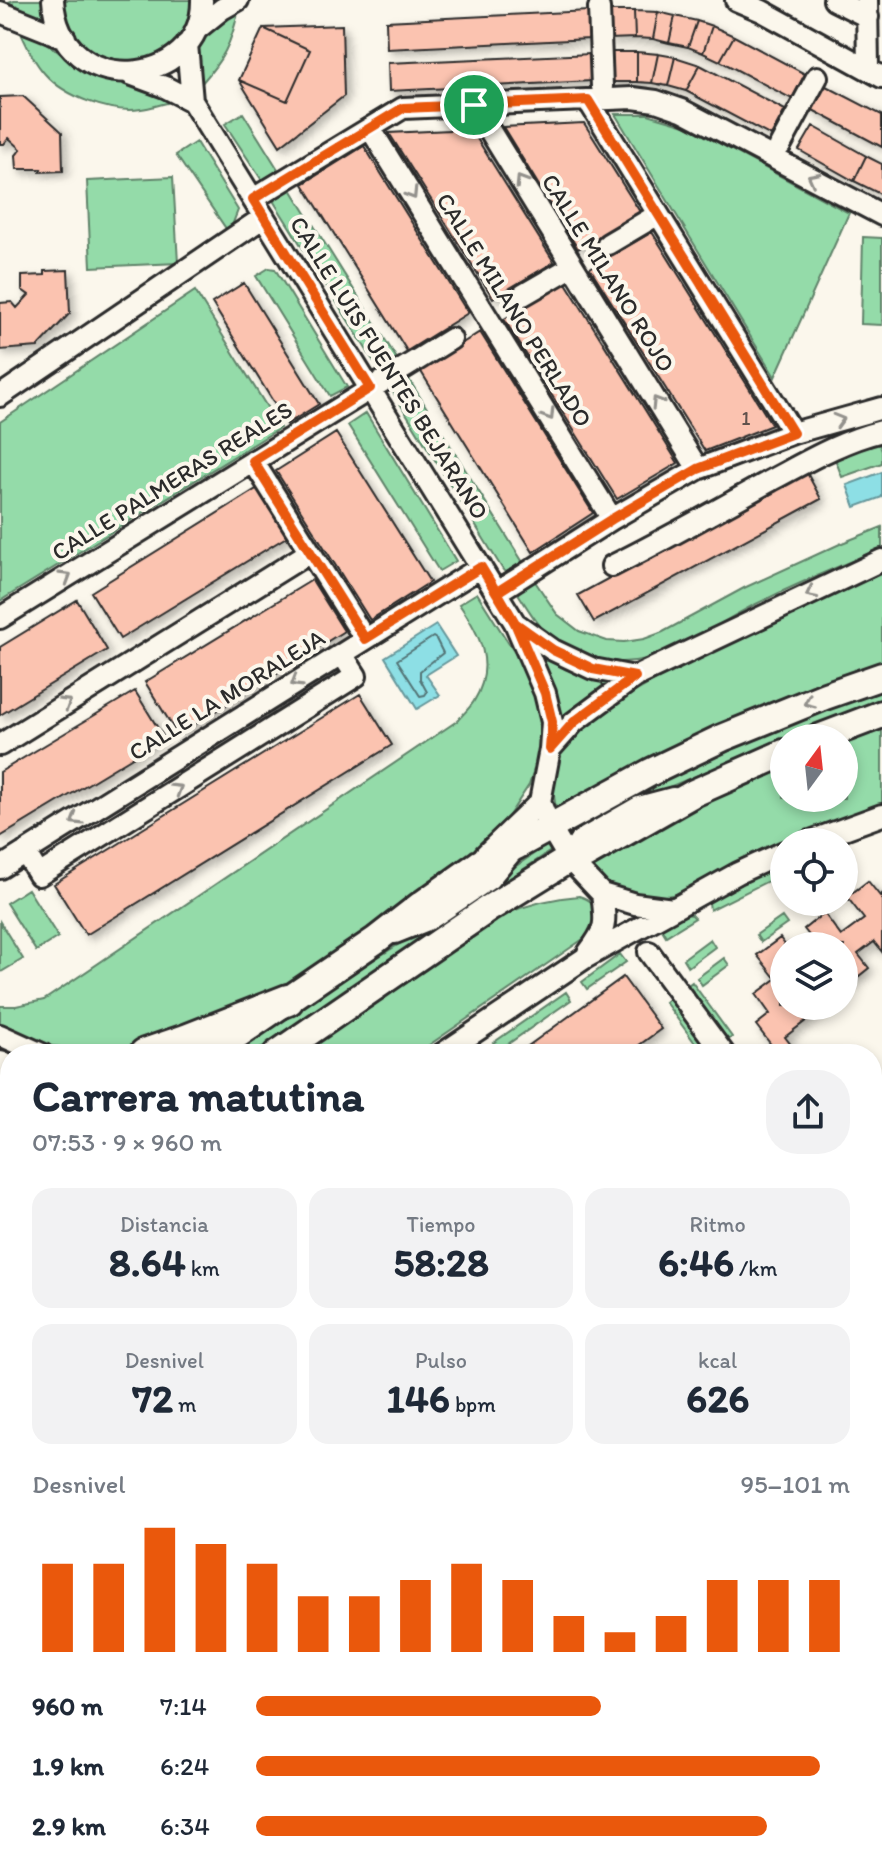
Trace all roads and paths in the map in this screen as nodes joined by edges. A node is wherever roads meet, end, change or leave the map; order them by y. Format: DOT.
graph roads {
  1 [pos="53,0"];
  2 [pos="202,0"];
  3 [pos="238,0"];
  4 [pos="736,0"];
  5 [pos="834,0"];
  6 [pos="599,8"];
  7 [pos="868,8"];
  8 [pos="0,12"];
  9 [pos="191,37"];
  10 [pos="65,38"];
  11 [pos="126,73"];
  12 [pos="875,73"];
  13 [pos="817,77"];
  14 [pos="595,93"];
  15 [pos="192,101"];
  16 [pos="474,105"];
  17 [pos="370,128"];
  18 [pos="780,146"];
  19 [pos="253,199"];
  20 [pos="657,215"];
  21 [pos="882,215"];
  22 [pos="264,217"];
  23 [pos="608,244"];
  24 [pos="573,266"];
  25 [pos="523,295"];
  26 [pos="451,339"];
  27 [pos="370,388"];
  28 [pos="0,396"];
  29 [pos="882,408"];
  30 [pos="882,431"];
  31 [pos="793,433"];
  32 [pos="253,461"];
  33 [pos="698,469"];
  34 [pos="612,519"];
  35 [pos="310,552"];
  36 [pos="882,560"];
  37 [pos="612,566"];
  38 [pos="481,567"];
  39 [pos="497,592"];
  40 [pos="0,618"];
  41 [pos="515,623"];
  42 [pos="365,639"];
  43 [pos="882,676"];
  44 [pos="635,677"];
  45 [pos="882,714"];
  46 [pos="856,724"];
  47 [pos="0,745"];
  48 [pos="550,749"];
  49 [pos="770,759"];
  50 [pos="540,802"];
  51 [pos="882,815"];
  52 [pos="550,827"];
  53 [pos="846,828"];
  54 [pos="516,846"];
  55 [pos="770,858"];
  56 [pos="569,859"];
  57 [pos="0,868"];
  58 [pos="472,869"];
  59 [pos="602,894"];
  60 [pos="673,909"];
  61 [pos="376,940"];
  62 [pos="649,952"];
  63 [pos="585,958"];
  64 [pos="288,1000"];
  65 [pos="473,1034"];
  66 [pos="0,1035"];
  67 [pos="20,1044"];
  68 [pos="174,1044"];
  69 [pos="224,1044"];
  70 [pos="292,1044"];
  71 [pos="458,1044"];
  72 [pos="464,1044"];
  73 [pos="717,1044"];
  1 -- 10 [label="street"];
  2 -- 9 [label="street, CALLE LUIS FUENTES BEJARANO"];
  3 -- 9 [label="street"];
  4 -- 12 [label="street"];
  5 -- 7 [label="street"];
  6 -- 14 [label="street"];
  7 -- 12 [label="street"];
  8 -- 10 [label="street"];
  9 -- 11 [label="street"];
  9 -- 15 [label="street, CALLE LUIS FUENTES BEJARANO"];
  10 -- 11 [label="street"];
  11 -- 15 [label="street"];
  13 -- 18 [label="street"];
  14 -- 16 [label="street"];
  14 -- 20 [label="street"];
  21 -- 14 [label="street, one-way"];
  15 -- 19 [label="street, CALLE LUIS FUENTES BEJARANO"];
  16 -- 17 [label="street"];
  24 -- 16 [label="street, CALLE MILANO ROJO, one-way"];
  17 -- 19 [label="street"];
  17 -- 34 [label="street, CALLE MILANO PERLADO, one-way"];
  19 -- 22 [label="street, CALLE LUIS FUENTES BEJARANO"];
  20 -- 23 [label="street"];
  20 -- 31 [label="street"];
  22 -- 27 [label="street, CALLE LUIS FUENTES BEJARANO"];
  22 -- 28 [label="street"];
  24 -- 25 [label="street"];
  33 -- 24 [label="street, CALLE MILANO ROJO, one-way"];
  26 -- 27 [label="street, CALLE PALMERAS REALES"];
  27 -- 32 [label="street, CALLE PALMERAS REALES"];
  27 -- 38 [label="street, CALLE LUIS FUENTES BEJARANO"];
  31 -- 29 [label="street, one-way"];
  30 -- 37 [label="street"];
  31 -- 33 [label="street"];
  32 -- 35 [label="street"];
  40 -- 32 [label="street, CALLE PALMERAS REALES, one-way"];
  33 -- 34 [label="street"];
  34 -- 39 [label="street"];
  35 -- 42 [label="street"];
  47 -- 35 [label="street, one-way"];
  36 -- 44 [label="street, one-way"];
  38 -- 39 [label="street, CALLE LUIS FUENTES BEJARANO"];
  38 -- 42 [label="street, CALLE LA MORALEJA"];
  39 -- 41 [label="street, CALLE LUIS FUENTES BEJARANO"];
  41 -- 44 [label="street"];
  41 -- 48 [label="street, CALLE LUIS FUENTES BEJARANO"];
  42 -- 57 [label="street, CALLE LA MORALEJA"];
  43 -- 52 [label="main road, one-way"];
  44 -- 48 [label="street"];
  45 -- 46 [label="main road"];
  48 -- 50 [label="street, CALLE LUIS FUENTES BEJARANO"];
  49 -- 56 [label="main road"];
  50 -- 52 [label="street"];
  50 -- 58 [label="street"];
  51 -- 53 [label="street"];
  52 -- 54 [label="main road"];
  52 -- 56 [label="street"];
  54 -- 58 [label="main road"];
  54 -- 61 [label="street"];
  55 -- 60 [label="street"];
  56 -- 59 [label="street"];
  56 -- 70 [label="main road"];
  58 -- 61 [label="main road"];
  59 -- 60 [label="street"];
  59 -- 63 [label="street"];
  60 -- 63 [label="street"];
  61 -- 64 [label="main road"];
  62 -- 73 [label="street"];
  63 -- 65 [label="street"];
  64 -- 68 [label="highway"];
  64 -- 69 [label="main road"];
  65 -- 71 [label="street"];
  65 -- 72 [label="street"];
  66 -- 67 [label="street"];
}
